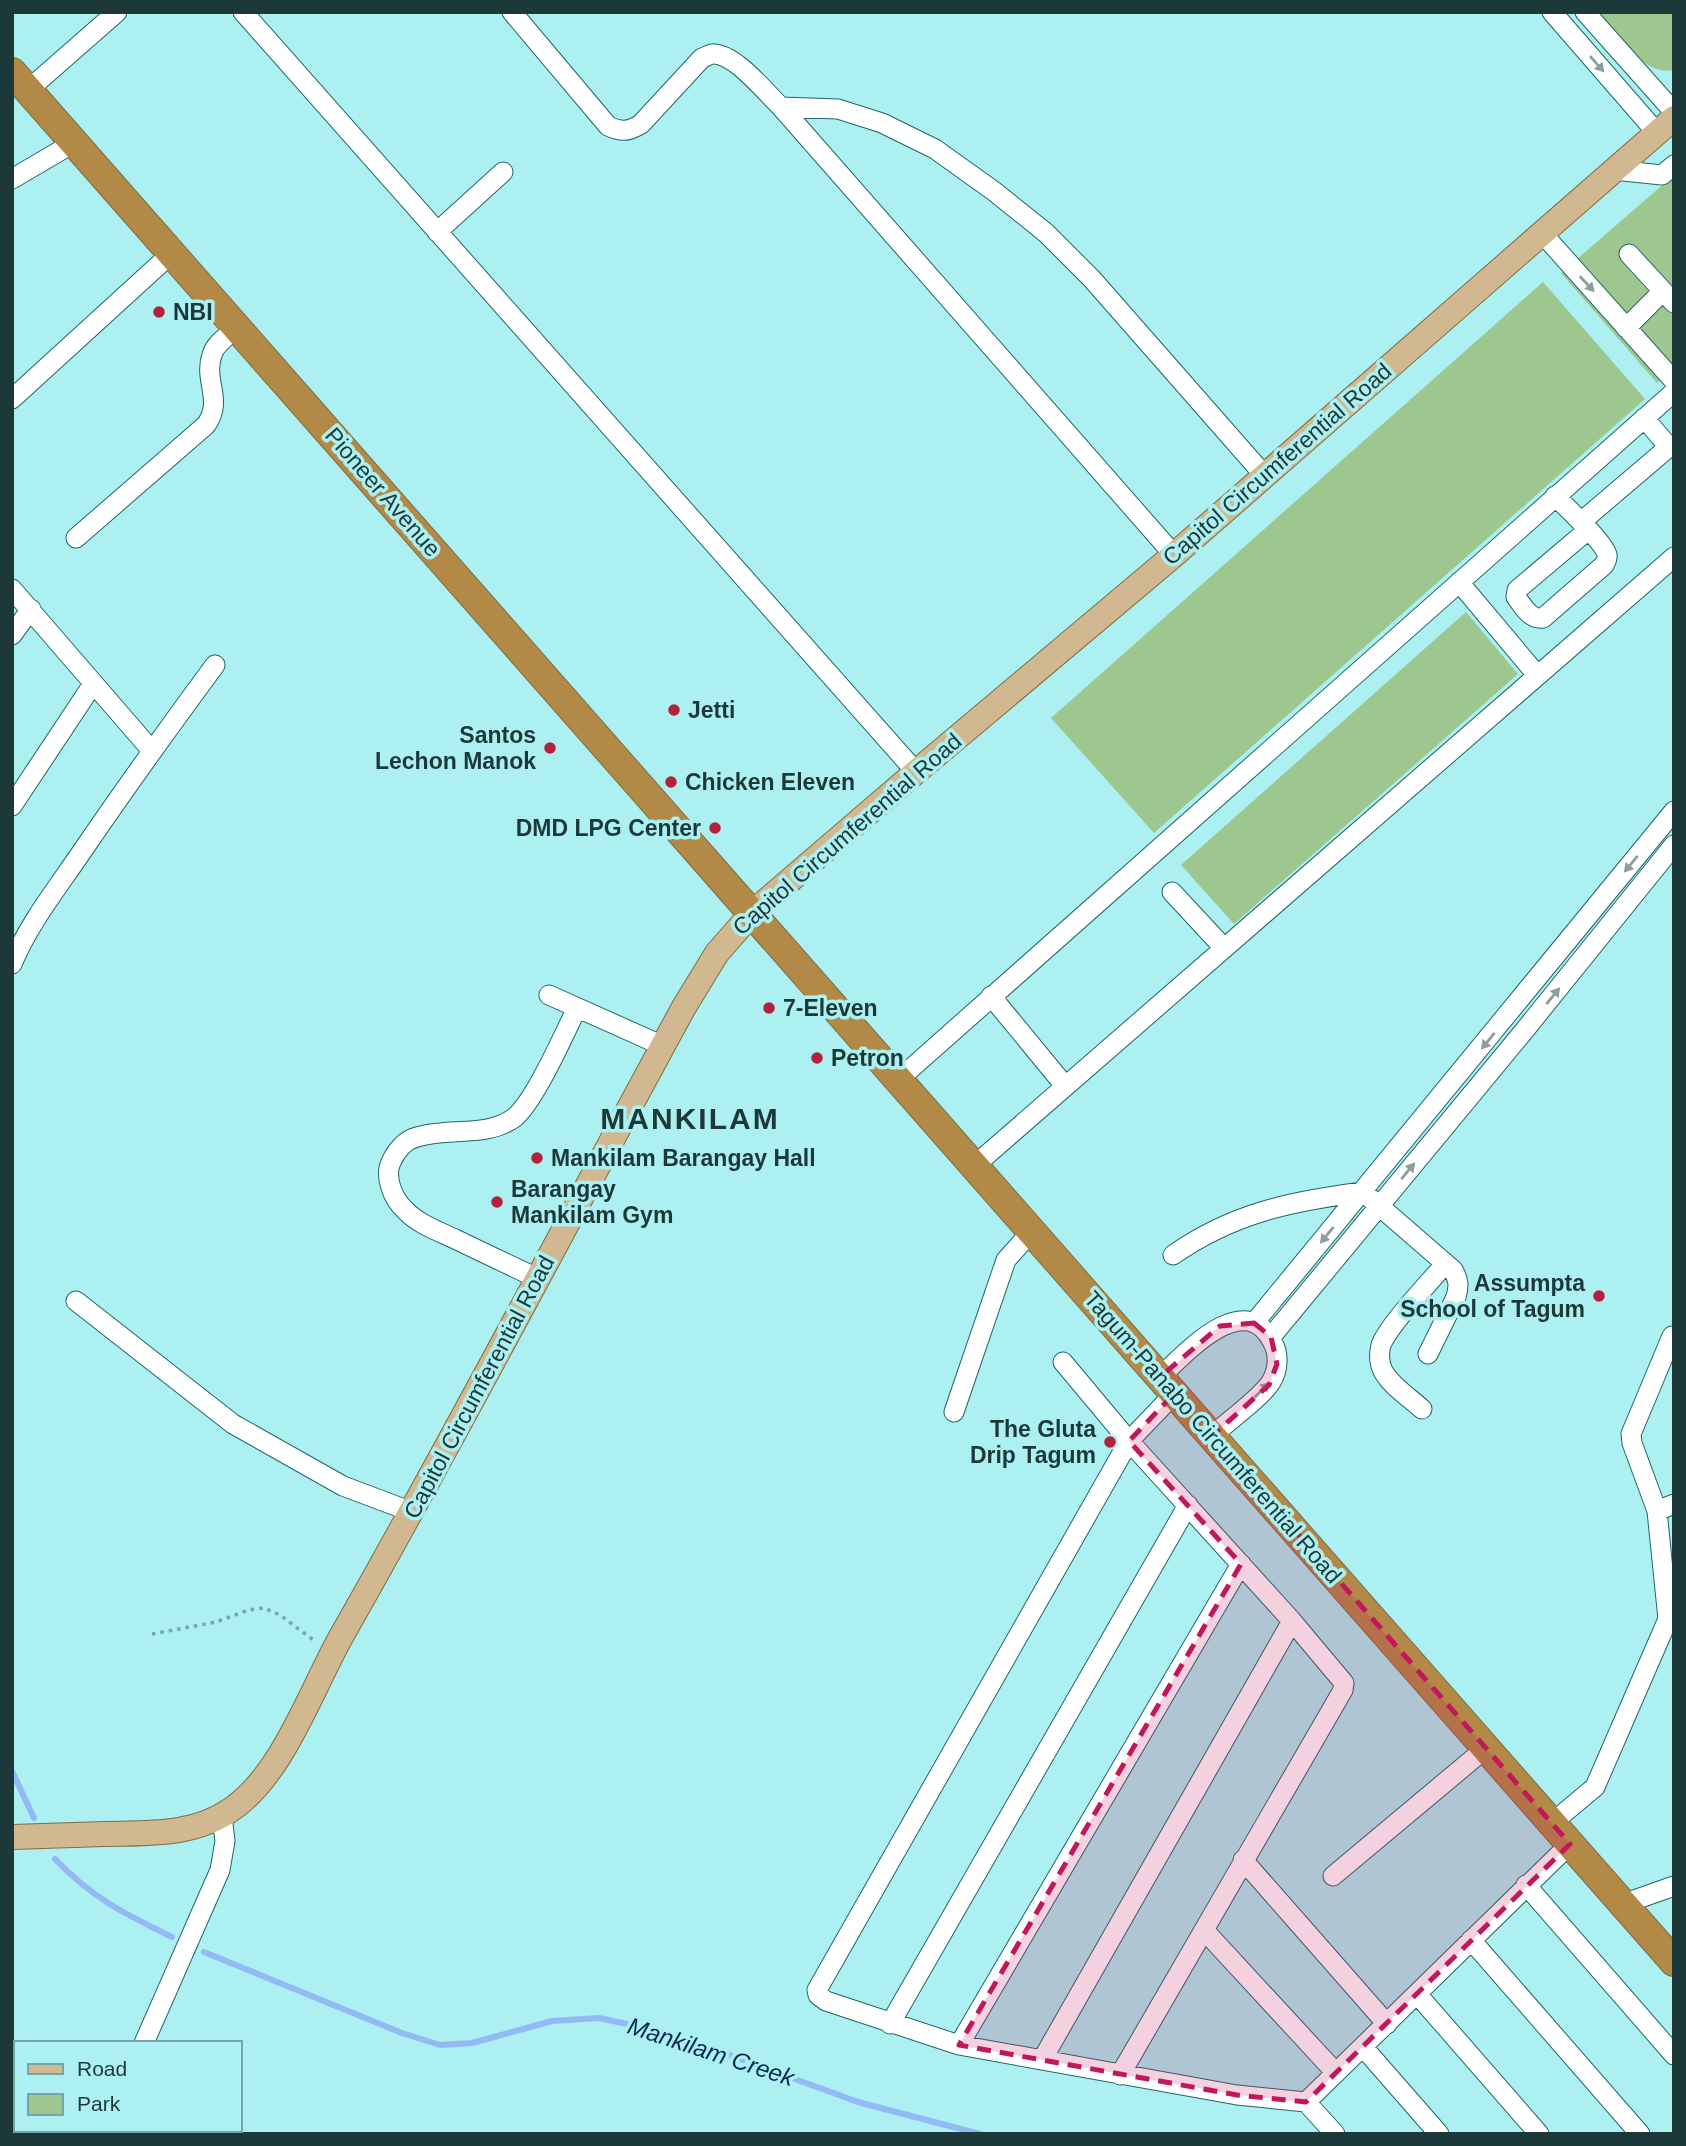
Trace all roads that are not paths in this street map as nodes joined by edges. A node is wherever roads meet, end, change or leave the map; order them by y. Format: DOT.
graph roads {
  1 [pos="117,12"];
  2 [pos="243,12"];
  3 [pos="512,12"];
  4 [pos="1552,12"];
  5 [pos="1586,12"];
  6 [pos="20,81"];
  7 [pos="781,107"];
  8 [pos="1674,112"];
  9 [pos="1665,125"];
  10 [pos="75,142"];
  11 [pos="1674,165"];
  12 [pos="1614,170"];
  13 [pos="503,172"];
  14 [pos="12,179"];
  15 [pos="438,232"];
  16 [pos="1542,233"];
  17 [pos="173,252"];
  18 [pos="1629,254"];
  19 [pos="1668,297"];
  20 [pos="238,327"];
  21 [pos="1626,328"];
  22 [pos="1674,381"];
  23 [pos="1674,392"];
  24 [pos="12,398"];
  25 [pos="1644,418"];
  26 [pos="1672,447"];
  27 [pos="1264,475"];
  28 [pos="1556,496"];
  29 [pos="1585,526"];
  30 [pos="76,538"];
  31 [pos="1174,555"];
  32 [pos="1674,557"];
  33 [pos="1459,582"];
  34 [pos="12,589"];
  35 [pos="31,609"];
  36 [pos="12,635"];
  37 [pos="215,665"];
  38 [pos="1537,676"];
  39 [pos="93,684"];
  40 [pos="152,751"];
  41 [pos="916,772"];
  42 [pos="12,806"];
  43 [pos="1674,811"];
  44 [pos="1674,845"];
  45 [pos="1172,892"];
  46 [pos="753,912"];
  47 [pos="17,932"];
  48 [pos="1224,948"];
  49 [pos="12,964"];
  50 [pos="549,995"];
  51 [pos="991,996"];
  52 [pos="577,1008"];
  53 [pos="1506,1018"];
  54 [pos="1524,1031"];
  55 [pos="663,1046"];
  56 [pos="898,1080"];
  57 [pos="1065,1086"];
  58 [pos="974,1166"];
  59 [pos="1363,1192"];
  60 [pos="1380,1205"];
  61 [pos="1032,1231"];
  62 [pos="1173,1255"];
  63 [pos="1446,1264"];
  64 [pos="537,1278"];
  65 [pos="1278,1295"];
  66 [pos="76,1301"];
  67 [pos="1295,1310"];
  68 [pos="1254,1323"];
  69 [pos="1672,1336"];
  70 [pos="1271,1337"];
  71 [pos="1428,1354"];
  72 [pos="1063,1362"];
  73 [pos="1167,1385"];
  74 [pos="1422,1409"];
  75 [pos="954,1412"];
  76 [pos="1212,1436"];
  77 [pos="1129,1441"];
  78 [pos="1188,1505"];
  79 [pos="1665,1508"];
  80 [pos="412,1512"];
  81 [pos="1241,1564"];
  82 [pos="1671,1617"];
  83 [pos="1292,1621"];
  84 [pos="1486,1748"];
  85 [pos="222,1816"];
  86 [pos="1561,1833"];
  87 [pos="12,1837"];
  88 [pos="1243,1860"];
  89 [pos="1333,1876"];
  90 [pos="1526,1885"];
  91 [pos="1674,1886"];
  92 [pos="1623,1904"];
  93 [pos="1204,1930"];
  94 [pos="1471,1940"];
  95 [pos="1674,1962"];
  96 [pos="1418,1994"];
  97 [pos="890,2024"];
  98 [pos="1387,2024"];
  99 [pos="145,2041"];
  100 [pos="959,2045"];
  101 [pos="1363,2047"];
  102 [pos="1674,2055"];
  103 [pos="1042,2060"];
  104 [pos="1336,2073"];
  105 [pos="1120,2075"];
  106 [pos="1306,2102"];
  107 [pos="1335,2134"];
  108 [pos="1439,2134"];
  109 [pos="1539,2134"];
  110 [pos="1640,2134"];
  1 -- 6 [label="street"];
  2 -- 15 [label="street"];
  3 -- 7 [label="street"];
  4 -- 9 [label="street, one-way"];
  5 -- 8 [label="street"];
  6 -- 10 [label="highway, Pioneer Avenue"];
  7 -- 27 [label="street"];
  7 -- 31 [label="street"];
  9 -- 12 [label="main road, Capitol Circumferential Road"];
  10 -- 14 [label="street"];
  10 -- 17 [label="highway, Pioneer Avenue"];
  11 -- 12 [label="street"];
  12 -- 16 [label="main road, Capitol Circumferential Road"];
  13 -- 15 [label="street"];
  15 -- 41 [label="street"];
  16 -- 21 [label="street, one-way"];
  16 -- 27 [label="main road, Capitol Circumferential Road"];
  17 -- 20 [label="highway, Pioneer Avenue"];
  17 -- 24 [label="street"];
  18 -- 19 [label="street"];
  19 -- 21 [label="street"];
  20 -- 30 [label="street"];
  20 -- 46 [label="highway, Pioneer Avenue"];
  21 -- 22 [label="street"];
  23 -- 25 [label="street"];
  25 -- 26 [label="street"];
  25 -- 28 [label="street"];
  26 -- 29 [label="street"];
  27 -- 31 [label="main road, Capitol Circumferential Road"];
  28 -- 29 [label="street"];
  28 -- 33 [label="street"];
  29 -- 29 [label="street"];
  31 -- 41 [label="main road, Capitol Circumferential Road"];
  32 -- 38 [label="street"];
  33 -- 38 [label="street"];
  33 -- 51 [label="street"];
  34 -- 35 [label="street"];
  35 -- 36 [label="street"];
  35 -- 39 [label="street"];
  37 -- 40 [label="street"];
  38 -- 48 [label="street"];
  39 -- 40 [label="street"];
  39 -- 42 [label="street"];
  40 -- 47 [label="street"];
  41 -- 46 [label="main road, Capitol Circumferential Road"];
  43 -- 53 [label="street, one-way"];
  54 -- 44 [label="street, one-way"];
  45 -- 48 [label="street"];
  46 -- 55 [label="main road, Capitol Circumferential Road"];
  46 -- 56 [label="highway, Tagum-Panabo Circumferential Road"];
  47 -- 49 [label="street"];
  48 -- 57 [label="street"];
  50 -- 52 [label="street"];
  51 -- 56 [label="street"];
  51 -- 57 [label="street"];
  52 -- 55 [label="street"];
  52 -- 64 [label="street"];
  53 -- 54 [label="street"];
  53 -- 59 [label="street, one-way"];
  60 -- 54 [label="street, one-way"];
  55 -- 64 [label="main road, Capitol Circumferential Road"];
  56 -- 58 [label="highway, Tagum-Panabo Circumferential Road"];
  57 -- 58 [label="street"];
  58 -- 61 [label="highway, Tagum-Panabo Circumferential Road"];
  59 -- 60 [label="street"];
  59 -- 62 [label="street"];
  59 -- 65 [label="street, one-way"];
  60 -- 63 [label="street"];
  60 -- 67 [label="street"];
  61 -- 73 [label="highway, Tagum-Panabo Circumferential Road"];
  61 -- 75 [label="street"];
  63 -- 71 [label="street"];
  63 -- 74 [label="street"];
  64 -- 80 [label="main road, Capitol Circumferential Road"];
  65 -- 67 [label="street"];
  65 -- 68 [label="street"];
  66 -- 80 [label="street"];
  67 -- 70 [label="street"];
  68 -- 70 [label="street"];
  68 -- 73 [label="street"];
  69 -- 79 [label="street"];
  76 -- 70 [label="street, one-way"];
  72 -- 77 [label="street"];
  73 -- 76 [label="highway, Tagum-Panabo Circumferential Road"];
  73 -- 77 [label="street"];
  76 -- 84 [label="highway, Tagum-Panabo Circumferential Road"];
  77 -- 78 [label="street"];
  77 -- 97 [label="street"];
  78 -- 81 [label="street"];
  78 -- 97 [label="street"];
  79 -- 82 [label="street"];
  80 -- 85 [label="main road, Capitol Circumferential Road"];
  81 -- 83 [label="street"];
  81 -- 100 [label="street"];
  82 -- 86 [label="street"];
  83 -- 88 [label="street"];
  83 -- 103 [label="street"];
  84 -- 86 [label="highway, Tagum-Panabo Circumferential Road"];
  84 -- 89 [label="street"];
  85 -- 87 [label="main road, Capitol Circumferential Road"];
  85 -- 99 [label="street"];
  86 -- 90 [label="street"];
  86 -- 92 [label="highway, Tagum-Panabo Circumferential Road"];
  88 -- 93 [label="street"];
  88 -- 98 [label="street"];
  90 -- 94 [label="street"];
  90 -- 102 [label="street"];
  91 -- 92 [label="street"];
  92 -- 95 [label="highway, Tagum-Panabo Circumferential Road"];
  93 -- 104 [label="street"];
  93 -- 105 [label="street"];
  94 -- 96 [label="street"];
  94 -- 110 [label="street"];
  96 -- 98 [label="street"];
  96 -- 109 [label="street"];
  97 -- 100 [label="street"];
  98 -- 101 [label="street"];
  100 -- 103 [label="street"];
  101 -- 104 [label="street"];
  101 -- 108 [label="street"];
  103 -- 105 [label="street"];
  104 -- 106 [label="street"];
  105 -- 106 [label="street"];
  106 -- 107 [label="street"];
}
